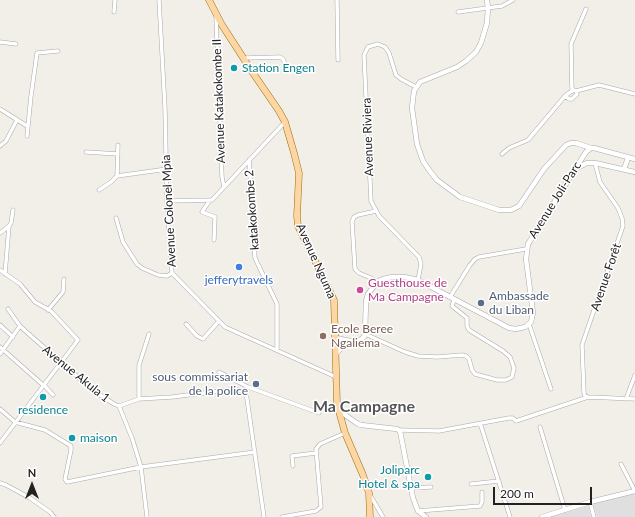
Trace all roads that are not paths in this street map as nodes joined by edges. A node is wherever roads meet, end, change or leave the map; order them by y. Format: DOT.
graph roads {
  1 [pos="115,0"];
  2 [pos="159,0"];
  3 [pos="208,0"];
  4 [pos="337,0"];
  5 [pos="487,0"];
  6 [pos="513,0"];
  7 [pos="488,8"];
  8 [pos="586,9"];
  9 [pos="114,12"];
  10 [pos="458,12"];
  11 [pos="216,15"];
  12 [pos="0,42"];
  13 [pos="16,44"];
  14 [pos="58,51"];
  15 [pos="244,58"];
  16 [pos="338,60"];
  17 [pos="285,64"];
  18 [pos="416,87"];
  19 [pos="574,91"];
  20 [pos="635,94"];
  21 [pos="565,96"];
  22 [pos="0,109"];
  23 [pos="17,120"];
  24 [pos="285,122"];
  25 [pos="27,126"];
  26 [pos="27,136"];
  27 [pos="118,145"];
  28 [pos="0,146"];
  29 [pos="591,148"];
  30 [pos="86,152"];
  31 [pos="118,154"];
  32 [pos="502,154"];
  33 [pos="628,158"];
  34 [pos="635,159"];
  35 [pos="249,160"];
  36 [pos="596,163"];
  37 [pos="577,168"];
  38 [pos="167,169"];
  39 [pos="624,169"];
  40 [pos="635,172"];
  41 [pos="117,176"];
  42 [pos="224,187"];
  43 [pos="99,190"];
  44 [pos="210,200"];
  45 [pos="167,201"];
  46 [pos="13,210"];
  47 [pos="376,212"];
  48 [pos="116,218"];
  49 [pos="9,226"];
  50 [pos="0,233"];
  51 [pos="214,240"];
  52 [pos="526,249"];
  53 [pos="0,270"];
  54 [pos="172,273"];
  55 [pos="5,274"];
  56 [pos="64,279"];
  57 [pos="418,280"];
  58 [pos="377,282"];
  59 [pos="452,299"];
  60 [pos="8,309"];
  61 [pos="48,310"];
  62 [pos="219,321"];
  63 [pos="0,324"];
  64 [pos="186,324"];
  65 [pos="529,324"];
  66 [pos="20,326"];
  67 [pos="149,334"];
  68 [pos="365,334"];
  69 [pos="13,337"];
  70 [pos="336,338"];
  71 [pos="350,341"];
  72 [pos="1,348"];
  73 [pos="277,350"];
  74 [pos="0,354"];
  75 [pos="336,354"];
  76 [pos="62,363"];
  77 [pos="219,372"];
  78 [pos="635,375"];
  79 [pos="336,377"];
  80 [pos="44,385"];
  81 [pos="248,387"];
  82 [pos="551,389"];
  83 [pos="246,392"];
  84 [pos="53,395"];
  85 [pos="587,396"];
  86 [pos="626,399"];
  87 [pos="635,399"];
  88 [pos="139,400"];
  89 [pos="119,406"];
  90 [pos="0,410"];
  91 [pos="338,410"];
  92 [pos="319,413"];
  93 [pos="15,422"];
  94 [pos="478,424"];
  95 [pos="540,427"];
  96 [pos="399,430"];
  97 [pos="345,433"];
  98 [pos="0,443"];
  99 [pos="255,452"];
  100 [pos="316,453"];
  101 [pos="621,464"];
  102 [pos="293,466"];
  103 [pos="140,468"];
  104 [pos="499,481"];
  105 [pos="0,483"];
  106 [pos="470,484"];
  107 [pos="431,487"];
  108 [pos="411,488"];
  109 [pos="635,490"];
  110 [pos="482,492"];
  111 [pos="369,493"];
  112 [pos="590,502"];
  113 [pos="565,510"];
  114 [pos="418,511"];
  115 [pos="54,517"];
  116 [pos="147,517"];
  117 [pos="264,517"];
  118 [pos="282,517"];
  119 [pos="370,517"];
  120 [pos="383,517"];
  121 [pos="426,517"];
  122 [pos="510,517"];
  123 [pos="543,517"];
  124 [pos="594,517"];
  1 -- 9 [label="street"];
  2 -- 38 [label="street, Avenue Colonel Mpia"];
  3 -- 11 [label="main road, Avenue Nguma"];
  4 -- 16 [label="street"];
  5 -- 7 [label="street"];
  6 -- 7 [label="street"];
  7 -- 10 [label="street"];
  7 -- 18 [label="street"];
  8 -- 19 [label="street"];
  11 -- 15 [label="main road, Avenue Nguma"];
  11 -- 42 [label="street, Avenue Katakokombe II"];
  12 -- 13 [label="street"];
  14 -- 25 [label="street"];
  15 -- 17 [label="street"];
  15 -- 24 [label="main road, Avenue Nguma"];
  18 -- 29 [label="street"];
  18 -- 47 [label="street, Avenue Riviera"];
  19 -- 20 [label="street"];
  19 -- 21 [label="street"];
  19 -- 21 [label="street"];
  21 -- 32 [label="street"];
  22 -- 23 [label="street"];
  23 -- 25 [label="street"];
  23 -- 28 [label="street"];
  24 -- 35 [label="street"];
  24 -- 70 [label="main road, Avenue Nguma"];
  25 -- 26 [label="street"];
  27 -- 31 [label="street"];
  29 -- 33 [label="street"];
  29 -- 37 [label="street, Avenue Joli-Parc"];
  30 -- 31 [label="street"];
  31 -- 41 [label="street"];
  33 -- 34 [label="street"];
  33 -- 39 [label="street"];
  35 -- 42 [label="street"];
  35 -- 73 [label="street, katakokombe 2"];
  36 -- 37 [label="street"];
  36 -- 39 [label="street"];
  36 -- 85 [label="street, Avenue Forêt"];
  37 -- 52 [label="street, Avenue Joli-Parc"];
  38 -- 41 [label="street"];
  38 -- 45 [label="street, Avenue Colonel Mpia"];
  39 -- 40 [label="street"];
  41 -- 43 [label="street"];
  42 -- 44 [label="street"];
  44 -- 45 [label="street"];
  44 -- 51 [label="street"];
  45 -- 54 [label="street, Avenue Colonel Mpia"];
  46 -- 49 [label="street"];
  47 -- 57 [label="street, Avenue Riviera"];
  47 -- 58 [label="street"];
  48 -- 54 [label="street"];
  49 -- 50 [label="street"];
  49 -- 55 [label="street"];
  52 -- 59 [label="street"];
  52 -- 65 [label="street, Avenue Joli-Parc"];
  53 -- 55 [label="street"];
  54 -- 62 [label="street, Avenue Colonel Mpia"];
  55 -- 61 [label="street"];
  56 -- 61 [label="street"];
  57 -- 58 [label="street"];
  57 -- 59 [label="street"];
  58 -- 68 [label="street"];
  59 -- 65 [label="street"];
  59 -- 68 [label="street"];
  60 -- 66 [label="street, Avenue Akula 1"];
  61 -- 76 [label="street"];
  62 -- 64 [label="street"];
  62 -- 73 [label="street, Avenue Colonel Mpia"];
  63 -- 69 [label="street"];
  65 -- 82 [label="street"];
  66 -- 69 [label="street"];
  66 -- 76 [label="street, Avenue Akula 1"];
  67 -- 88 [label="street"];
  68 -- 71 [label="street"];
  69 -- 72 [label="street"];
  70 -- 71 [label="street"];
  70 -- 75 [label="main road, Avenue Nguma"];
  71 -- 75 [label="street"];
  72 -- 74 [label="street"];
  72 -- 80 [label="street"];
  73 -- 79 [label="street, Avenue Colonel Mpia"];
  75 -- 79 [label="main road, Avenue Nguma"];
  76 -- 80 [label="street"];
  76 -- 89 [label="street, Avenue Akula 1"];
  77 -- 81 [label="street"];
  78 -- 86 [label="street"];
  79 -- 91 [label="main road, Avenue Nguma"];
  80 -- 84 [label="street"];
  80 -- 93 [label="street"];
  81 -- 83 [label="street"];
  81 -- 92 [label="street"];
  83 -- 88 [label="street, Avenue Akula 1"];
  83 -- 99 [label="street"];
  85 -- 86 [label="street"];
  85 -- 94 [label="street"];
  86 -- 87 [label="street"];
  88 -- 89 [label="street, Avenue Akula 1"];
  89 -- 103 [label="street"];
  90 -- 93 [label="street"];
  91 -- 96 [label="street"];
  91 -- 97 [label="main road, Avenue Nguma"];
  93 -- 98 [label="street"];
  93 -- 103 [label="street"];
  94 -- 96 [label="street"];
  94 -- 104 [label="street"];
  95 -- 113 [label="street"];
  96 -- 108 [label="street"];
  97 -- 100 [label="street"];
  97 -- 111 [label="main road, Avenue Nguma"];
  99 -- 103 [label="street"];
  99 -- 117 [label="street"];
  100 -- 102 [label="street"];
  100 -- 118 [label="street"];
  101 -- 109 [label="street"];
  103 -- 116 [label="street"];
  104 -- 106 [label="street"];
  104 -- 122 [label="street"];
  105 -- 115 [label="street"];
  107 -- 108 [label="street"];
  108 -- 114 [label="street"];
  109 -- 112 [label="street"];
  110 -- 114 [label="street"];
  111 -- 119 [label="main road, Avenue Nguma"];
  111 -- 120 [label="street"];
  112 -- 113 [label="street"];
  112 -- 124 [label="street"];
  113 -- 123 [label="street"];
  114 -- 121 [label="street"];
}
